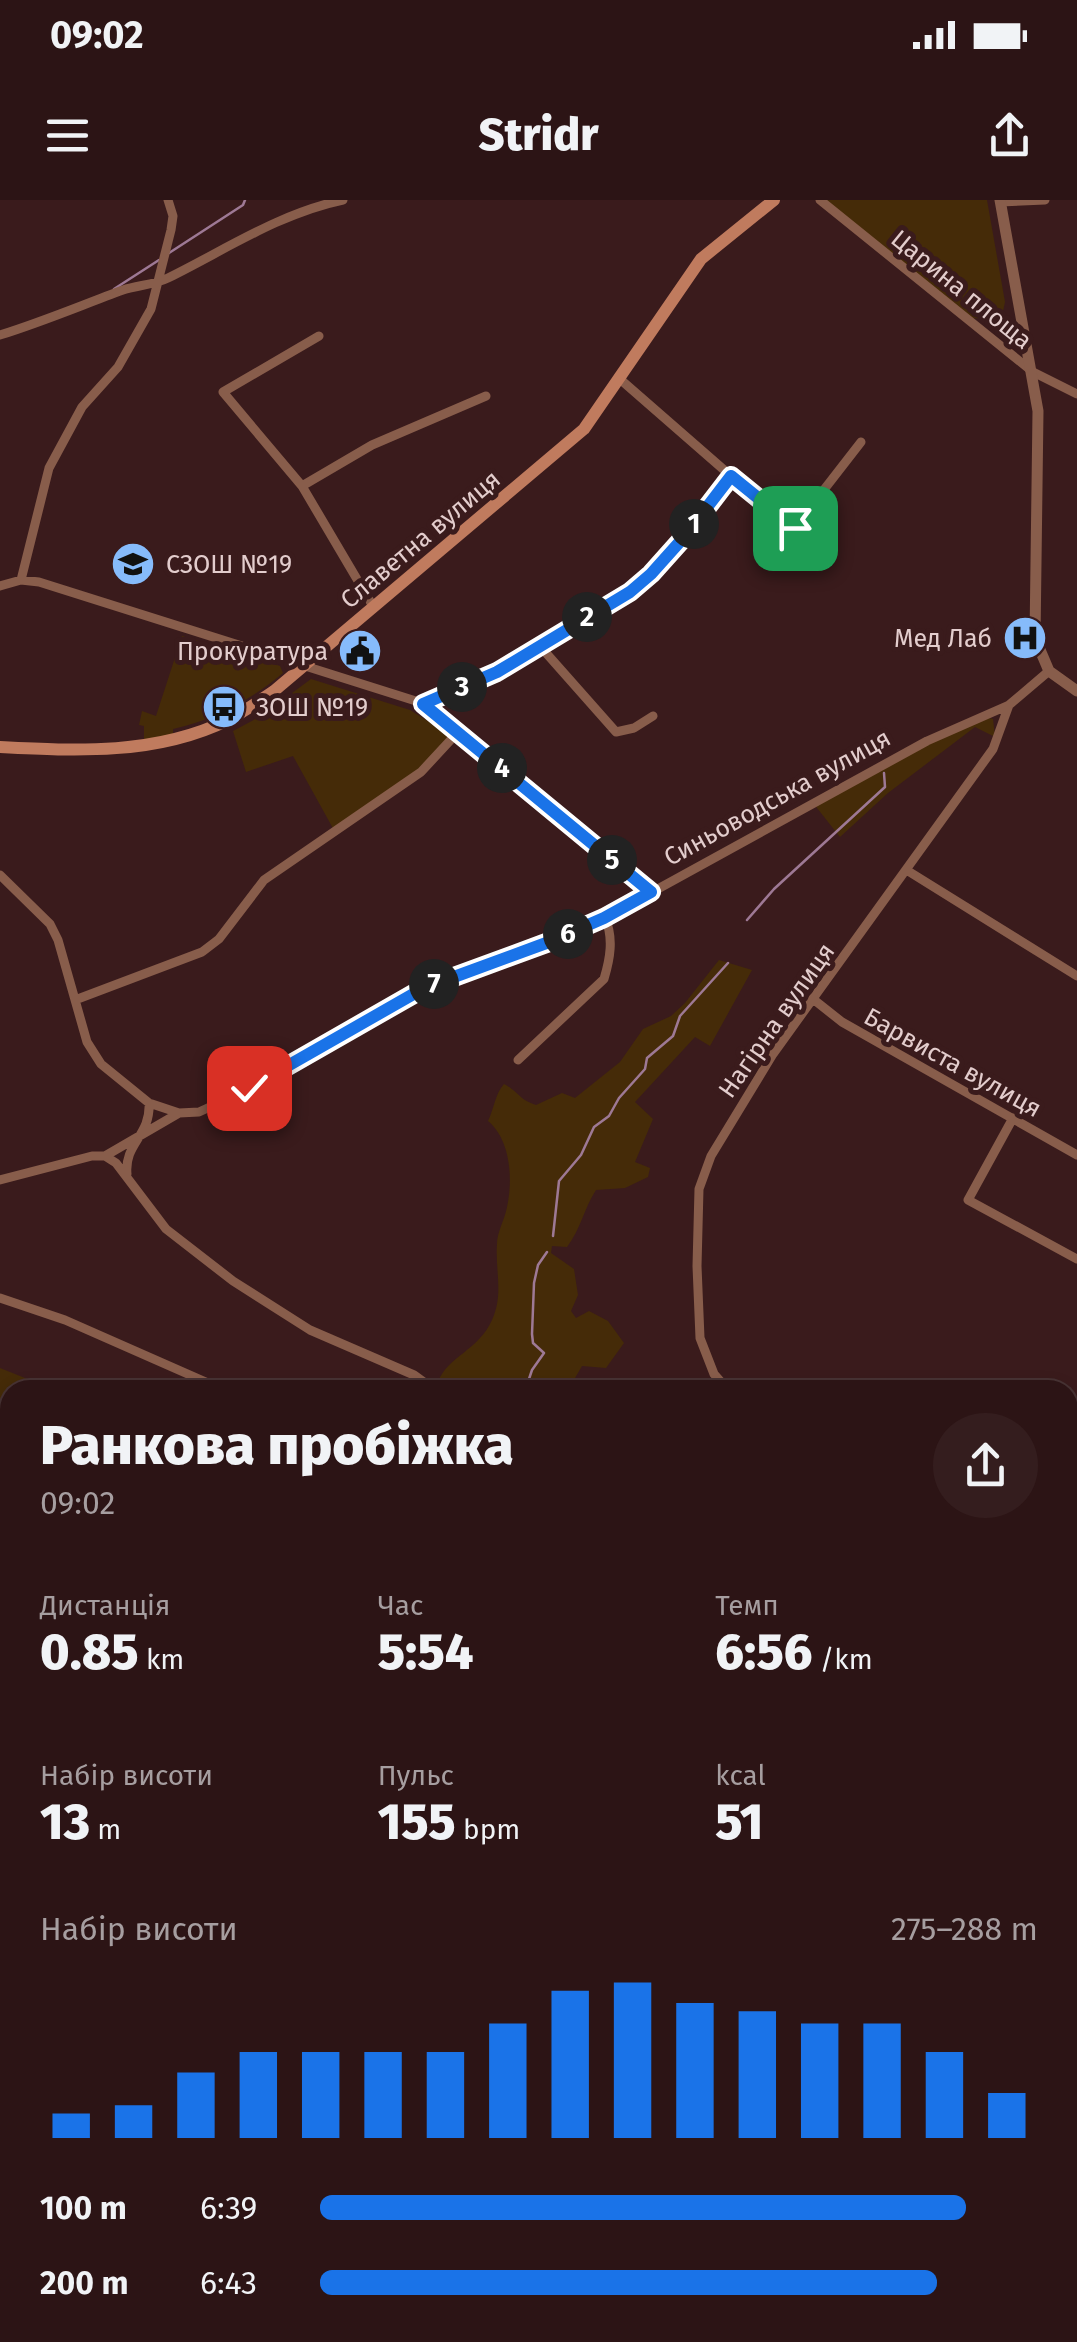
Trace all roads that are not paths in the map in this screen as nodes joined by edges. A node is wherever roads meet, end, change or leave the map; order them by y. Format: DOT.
graph roads {
  1 [pos="168,200"];
  2 [pos="343,200"];
  3 [pos="774,200"];
  4 [pos="820,200"];
  5 [pos="1045,200"];
  6 [pos="1000,201"];
  7 [pos="157,282"];
  8 [pos="0,335"];
  9 [pos="319,336"];
  10 [pos="1033,372"];
  11 [pos="621,380"];
  12 [pos="1077,394"];
  13 [pos="486,396"];
  14 [pos="861,442"];
  15 [pos="731,476"];
  16 [pos="302,486"];
  17 [pos="21,580"];
  18 [pos="0,586"];
  19 [pos="374,608"];
  20 [pos="539,644"];
  21 [pos="305,664"];
  22 [pos="1050,671"];
  23 [pos="1077,692"];
  24 [pos="423,704"];
  25 [pos="1009,705"];
  26 [pos="652,716"];
  27 [pos="458,732"];
  28 [pos="0,746"];
  29 [pos="908,871"];
  30 [pos="0,875"];
  31 [pos="651,892"];
  32 [pos="604,918"];
  33 [pos="1077,976"];
  34 [pos="812,999"];
  35 [pos="75,1000"];
  36 [pos="518,1060"];
  37 [pos="150,1103"];
  38 [pos="179,1113"];
  39 [pos="1013,1118"];
  40 [pos="138,1138"];
  41 [pos="1077,1155"];
  42 [pos="105,1156"];
  43 [pos="128,1178"];
  44 [pos="0,1180"];
  45 [pos="1077,1259"];
  46 [pos="0,1298"];
  47 [pos="201,1380"];
  48 [pos="414,1380"];
  49 [pos="719,1380"];
  1 -- 7 [label="street"];
  2 -- 7 [label="street"];
  3 -- 11 [label="main road, Славетна вулиця"];
  4 -- 10 [label="street, Царина площа"];
  5 -- 6 [label="street"];
  6 -- 10 [label="street"];
  7 -- 8 [label="street"];
  7 -- 17 [label="street"];
  9 -- 16 [label="street"];
  10 -- 12 [label="street, Царина площа"];
  10 -- 22 [label="street"];
  11 -- 15 [label="street"];
  11 -- 19 [label="main road, Славетна вулиця"];
  13 -- 16 [label="street"];
  14 -- 15 [label="street"];
  15 -- 20 [label="street"];
  16 -- 19 [label="street"];
  17 -- 18 [label="street"];
  17 -- 21 [label="street"];
  19 -- 21 [label="main road, Славетна вулиця"];
  20 -- 24 [label="street"];
  20 -- 26 [label="street"];
  21 -- 24 [label="street"];
  21 -- 28 [label="main road, Славетна вулиця"];
  22 -- 23 [label="street"];
  22 -- 25 [label="street, Синьоводська вулиця"];
  24 -- 27 [label="street"];
  25 -- 29 [label="street, Нагірна вулиця"];
  25 -- 31 [label="street, Синьоводська вулиця"];
  27 -- 31 [label="street"];
  27 -- 35 [label="street"];
  29 -- 33 [label="street"];
  29 -- 34 [label="street, Нагірна вулиця"];
  30 -- 35 [label="street"];
  31 -- 32 [label="street, Синьоводська вулиця"];
  32 -- 36 [label="street"];
  32 -- 38 [label="street, Синьоводська вулиця"];
  34 -- 39 [label="street, Барвиста вулиця"];
  34 -- 49 [label="street, Нагірна вулиця"];
  35 -- 37 [label="street"];
  37 -- 38 [label="street"];
  37 -- 40 [label="street"];
  38 -- 40 [label="street, Синьоводська вулиця"];
  39 -- 41 [label="street, Барвиста вулиця"];
  39 -- 45 [label="street"];
  40 -- 42 [label="street, Синьоводська вулиця"];
  40 -- 43 [label="street"];
  42 -- 43 [label="street"];
  42 -- 44 [label="street, Синьоводська вулиця"];
  43 -- 48 [label="street"];
  46 -- 47 [label="street"];
}
